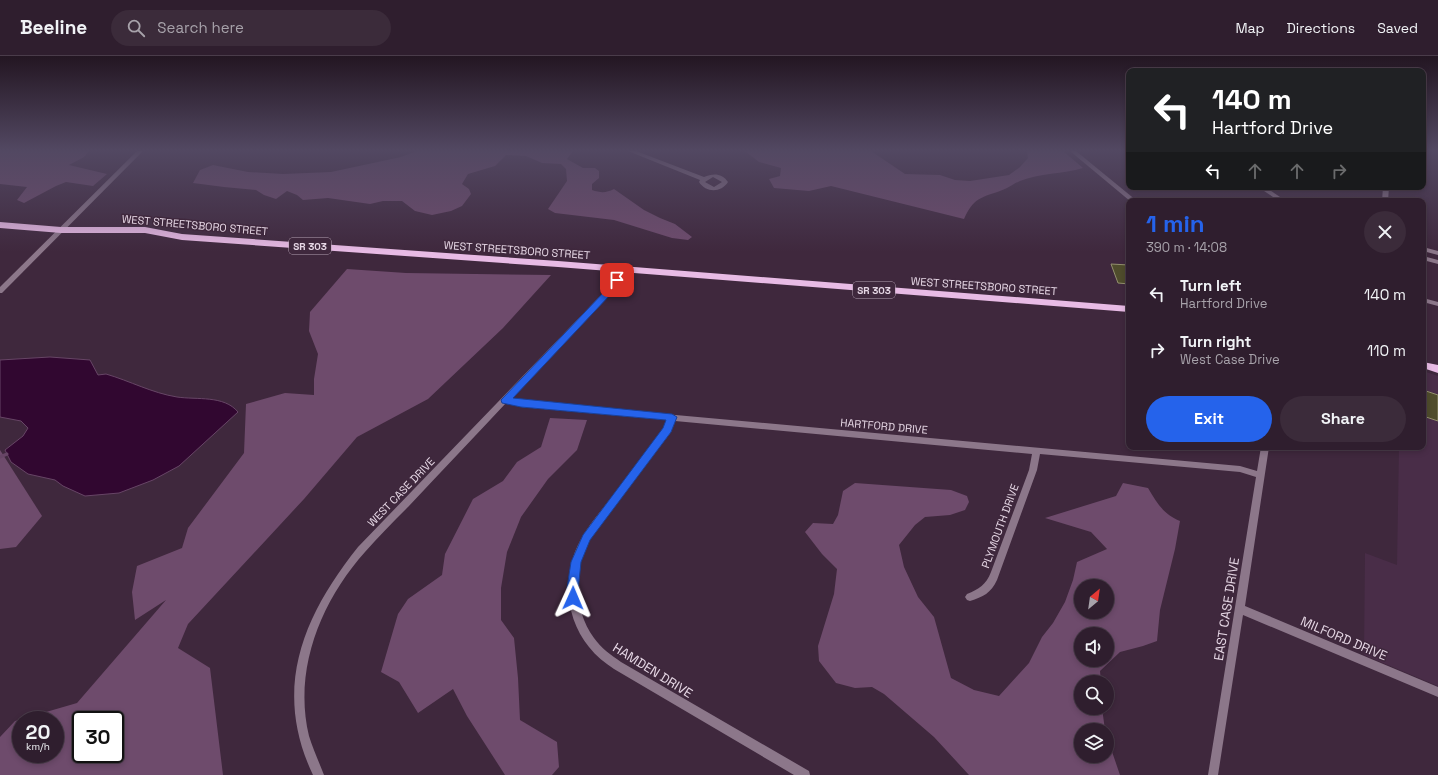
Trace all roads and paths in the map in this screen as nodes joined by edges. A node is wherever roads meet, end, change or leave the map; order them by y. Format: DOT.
graph roads {
  1 [pos="106,185"];
  2 [pos="1114,185"];
  3 [pos="1266,190"];
  4 [pos="1130,198"];
  5 [pos="1278,198"];
  6 [pos="0,225"];
  7 [pos="61,230"];
  8 [pos="1426,250"];
  9 [pos="1438,253"];
  10 [pos="1426,259"];
  11 [pos="1438,262"];
  12 [pos="620,269"];
  13 [pos="0,291"];
  14 [pos="1426,301"];
  15 [pos="1438,304"];
  16 [pos="1126,309"];
  17 [pos="1426,366"];
  18 [pos="1438,369"];
  19 [pos="506,400"];
  20 [pos="672,417"];
  21 [pos="1036,450"];
  22 [pos="1264,450"];
  23 [pos="1260,475"];
  24 [pos="970,597"];
  25 [pos="1240,609"];
  26 [pos="1438,692"];
  27 [pos="319,775"];
  28 [pos="805,775"];
  29 [pos="1213,775"];
  1 -- 7 [label="street"];
  2 -- 4 [label="street"];
  3 -- 5 [label="street"];
  6 -- 7 [label="main road, WEST STREETSBORO STREET / SR 303"];
  7 -- 12 [label="main road, WEST STREETSBORO STREET / SR 303"];
  7 -- 13 [label="street"];
  8 -- 9 [label="street"];
  10 -- 11 [label="street"];
  12 -- 16 [label="main road, WEST STREETSBORO STREET / SR 303"];
  12 -- 19 [label="street, WEST CASE DRIVE"];
  14 -- 15 [label="street"];
  17 -- 18 [label="main road"];
  19 -- 20 [label="street, HARTFORD DRIVE"];
  19 -- 27 [label="street, WEST CASE DRIVE"];
  20 -- 21 [label="street, HARTFORD DRIVE"];
  20 -- 28 [label="street, HAMDEN DRIVE"];
  21 -- 23 [label="street, HARTFORD DRIVE"];
  21 -- 24 [label="street, PLYMOUTH DRIVE"];
  22 -- 23 [label="street, EAST CASE DRIVE"];
  23 -- 25 [label="street, EAST CASE DRIVE"];
  25 -- 26 [label="street, MILFORD DRIVE"];
  25 -- 29 [label="street, EAST CASE DRIVE"];
}
